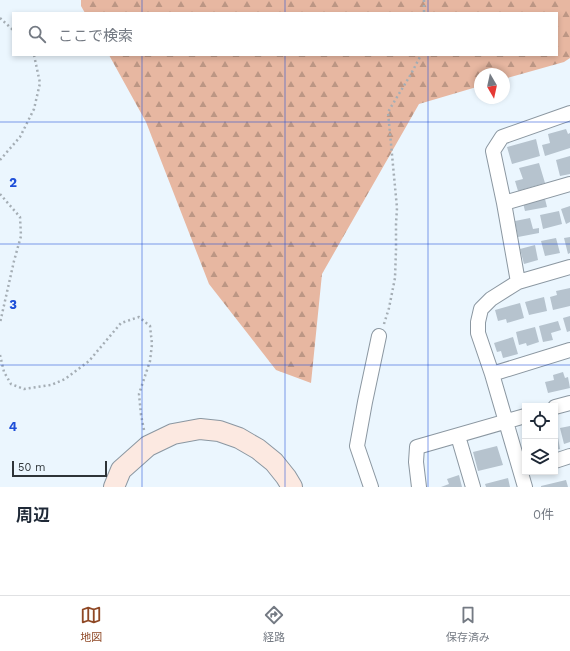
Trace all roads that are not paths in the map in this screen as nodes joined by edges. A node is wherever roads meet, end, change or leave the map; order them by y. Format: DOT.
graph roads {
  1 [pos="570,113"];
  2 [pos="570,184"];
  3 [pos="504,203"];
  4 [pos="570,267"];
  5 [pos="518,282"];
  6 [pos="379,336"];
  7 [pos="570,350"];
  8 [pos="492,374"];
  9 [pos="570,403"];
  10 [pos="558,406"];
  11 [pos="522,417"];
  12 [pos="506,422"];
  13 [pos="458,436"];
  14 [pos="522,470"];
  15 [pos="523,475"];
  16 [pos="114,487"];
  17 [pos="292,487"];
  18 [pos="371,487"];
  19 [pos="419,487"];
  20 [pos="473,487"];
  21 [pos="525,487"];
  1 -- 3 [label="street"];
  2 -- 3 [label="street"];
  3 -- 5 [label="street"];
  4 -- 5 [label="street"];
  5 -- 8 [label="street"];
  6 -- 18 [label="street"];
  7 -- 8 [label="street"];
  8 -- 12 [label="street"];
  9 -- 10 [label="street"];
  11 -- 12 [label="street"];
  12 -- 13 [label="street"];
  12 -- 14 [label="street"];
  13 -- 19 [label="street"];
  13 -- 20 [label="street"];
  15 -- 21 [label="street"];
  16 -- 17 [label="street"];
}
